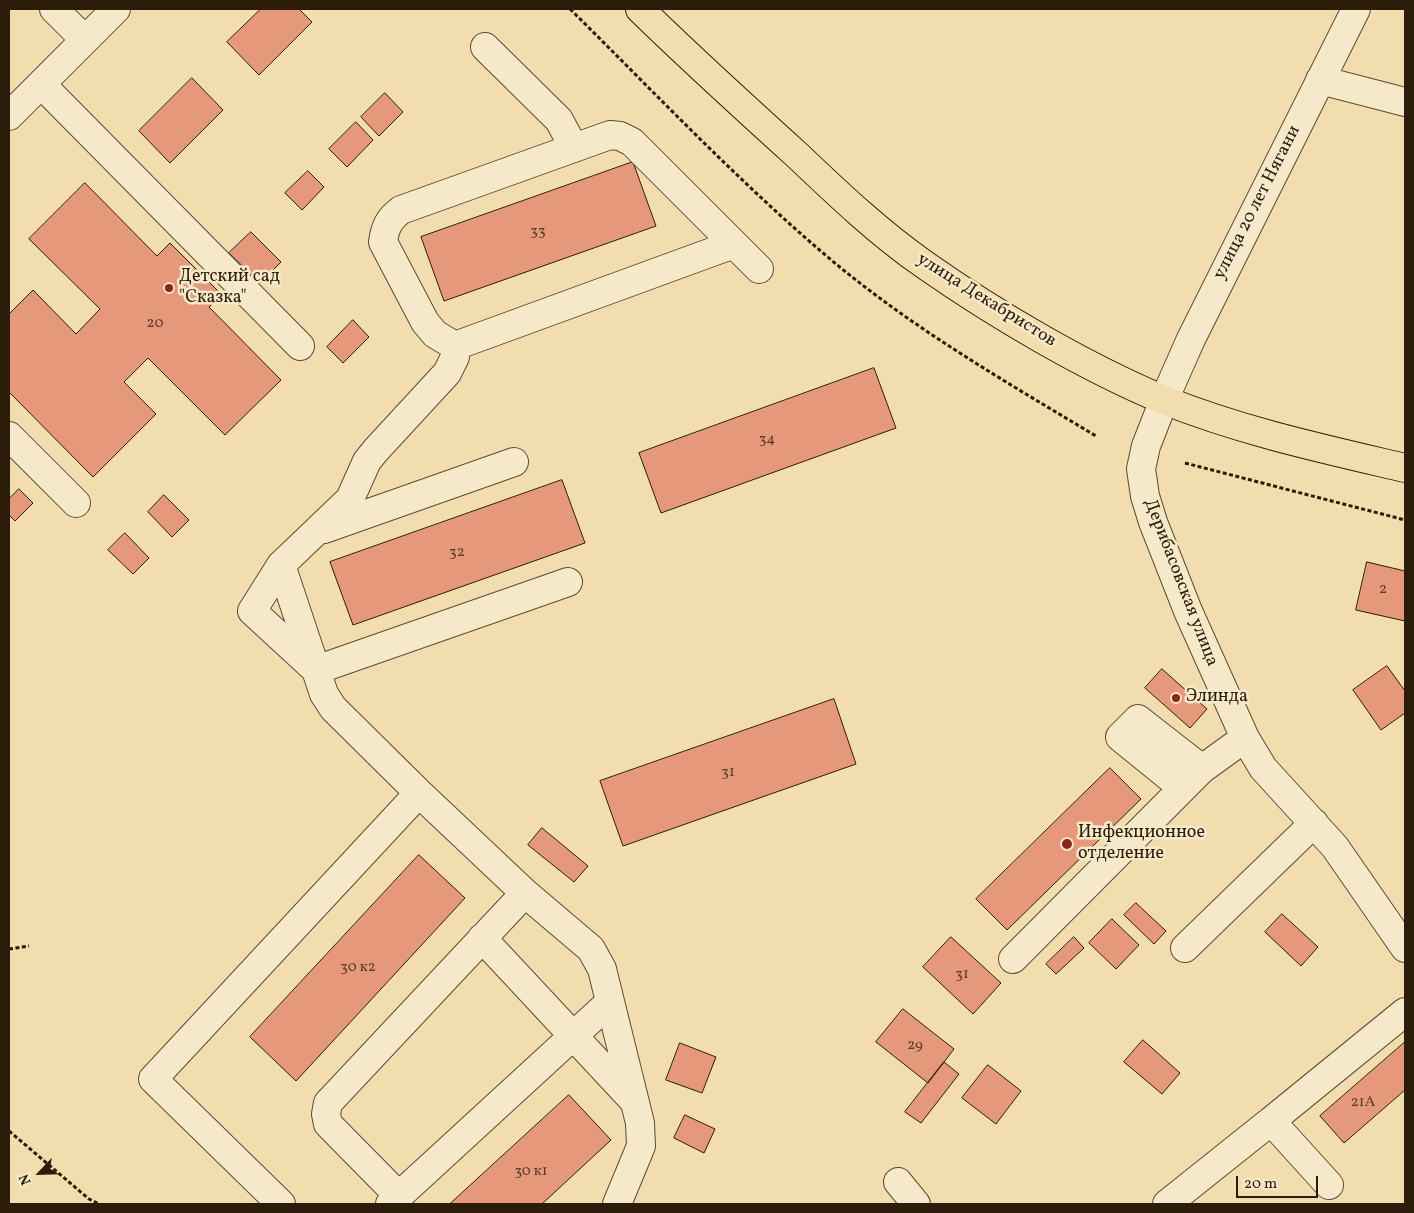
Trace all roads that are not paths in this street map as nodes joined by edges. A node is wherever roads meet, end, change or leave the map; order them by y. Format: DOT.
graph roads {
  1 [pos="54,9"];
  2 [pos="116,9"];
  3 [pos="640,9"];
  4 [pos="1356,9"];
  5 [pos="85,40"];
  6 [pos="485,47"];
  7 [pos="1320,80"];
  8 [pos="41,84"];
  9 [pos="1405,102"];
  10 [pos="9,116"];
  11 [pos="574,148"];
  12 [pos="734,244"];
  13 [pos="759,269"];
  14 [pos="300,346"];
  15 [pos="455,346"];
  16 [pos="1164,400"];
  17 [pos="9,436"];
  18 [pos="514,462"];
  19 [pos="1405,468"];
  20 [pos="76,503"];
  21 [pos="315,532"];
  22 [pos="281,565"];
  23 [pos="568,582"];
  24 [pos="316,670"];
  25 [pos="1244,738"];
  26 [pos="1202,769"];
  27 [pos="1182,788"];
  28 [pos="419,793"];
  29 [pos="1314,823"];
  30 [pos="525,893"];
  31 [pos="482,938"];
  32 [pos="1186,948"];
  33 [pos="1405,948"];
  34 [pos="1013,959"];
  35 [pos="610,1002"];
  36 [pos="1405,1012"];
  37 [pos="573,1035"];
  38 [pos="634,1101"];
  39 [pos="1271,1120"];
  40 [pos="898,1182"];
  41 [pos="1329,1186"];
  42 [pos="395,1200"];
  43 [pos="281,1204"];
  44 [pos="617,1204"];
  45 [pos="916,1204"];
  46 [pos="1167,1204"];
  1 -- 5 [label="street"];
  2 -- 5 [label="street"];
  3 -- 16 [label="main road, улица Декабристов"];
  4 -- 7 [label="street, улица 20 лет Нягани"];
  5 -- 8 [label="street"];
  6 -- 11 [label="street"];
  7 -- 9 [label="street"];
  7 -- 16 [label="street, улица 20 лет Нягани"];
  8 -- 10 [label="street"];
  8 -- 14 [label="street"];
  11 -- 12 [label="street"];
  11 -- 15 [label="street"];
  12 -- 13 [label="street"];
  12 -- 15 [label="street"];
  15 -- 21 [label="street"];
  16 -- 19 [label="main road, улица Декабристов"];
  16 -- 25 [label="street, Дерибасовская улица"];
  17 -- 20 [label="street"];
  18 -- 21 [label="street"];
  21 -- 22 [label="street"];
  22 -- 24 [label="street"];
  22 -- 24 [label="street"];
  23 -- 24 [label="street"];
  24 -- 28 [label="street"];
  25 -- 26 [label="street"];
  25 -- 29 [label="street, Дерибасовская улица"];
  26 -- 27 [label="street"];
  26 -- 27 [label="street"];
  27 -- 34 [label="street"];
  28 -- 30 [label="street"];
  28 -- 43 [label="street"];
  29 -- 32 [label="street"];
  29 -- 33 [label="street, Дерибасовская улица"];
  30 -- 31 [label="street"];
  30 -- 35 [label="street"];
  31 -- 37 [label="street"];
  31 -- 42 [label="street"];
  35 -- 37 [label="street"];
  35 -- 38 [label="street"];
  36 -- 39 [label="street"];
  37 -- 38 [label="street"];
  37 -- 42 [label="street"];
  38 -- 44 [label="street"];
  39 -- 41 [label="street"];
  39 -- 46 [label="street"];
  40 -- 45 [label="street"];
}
